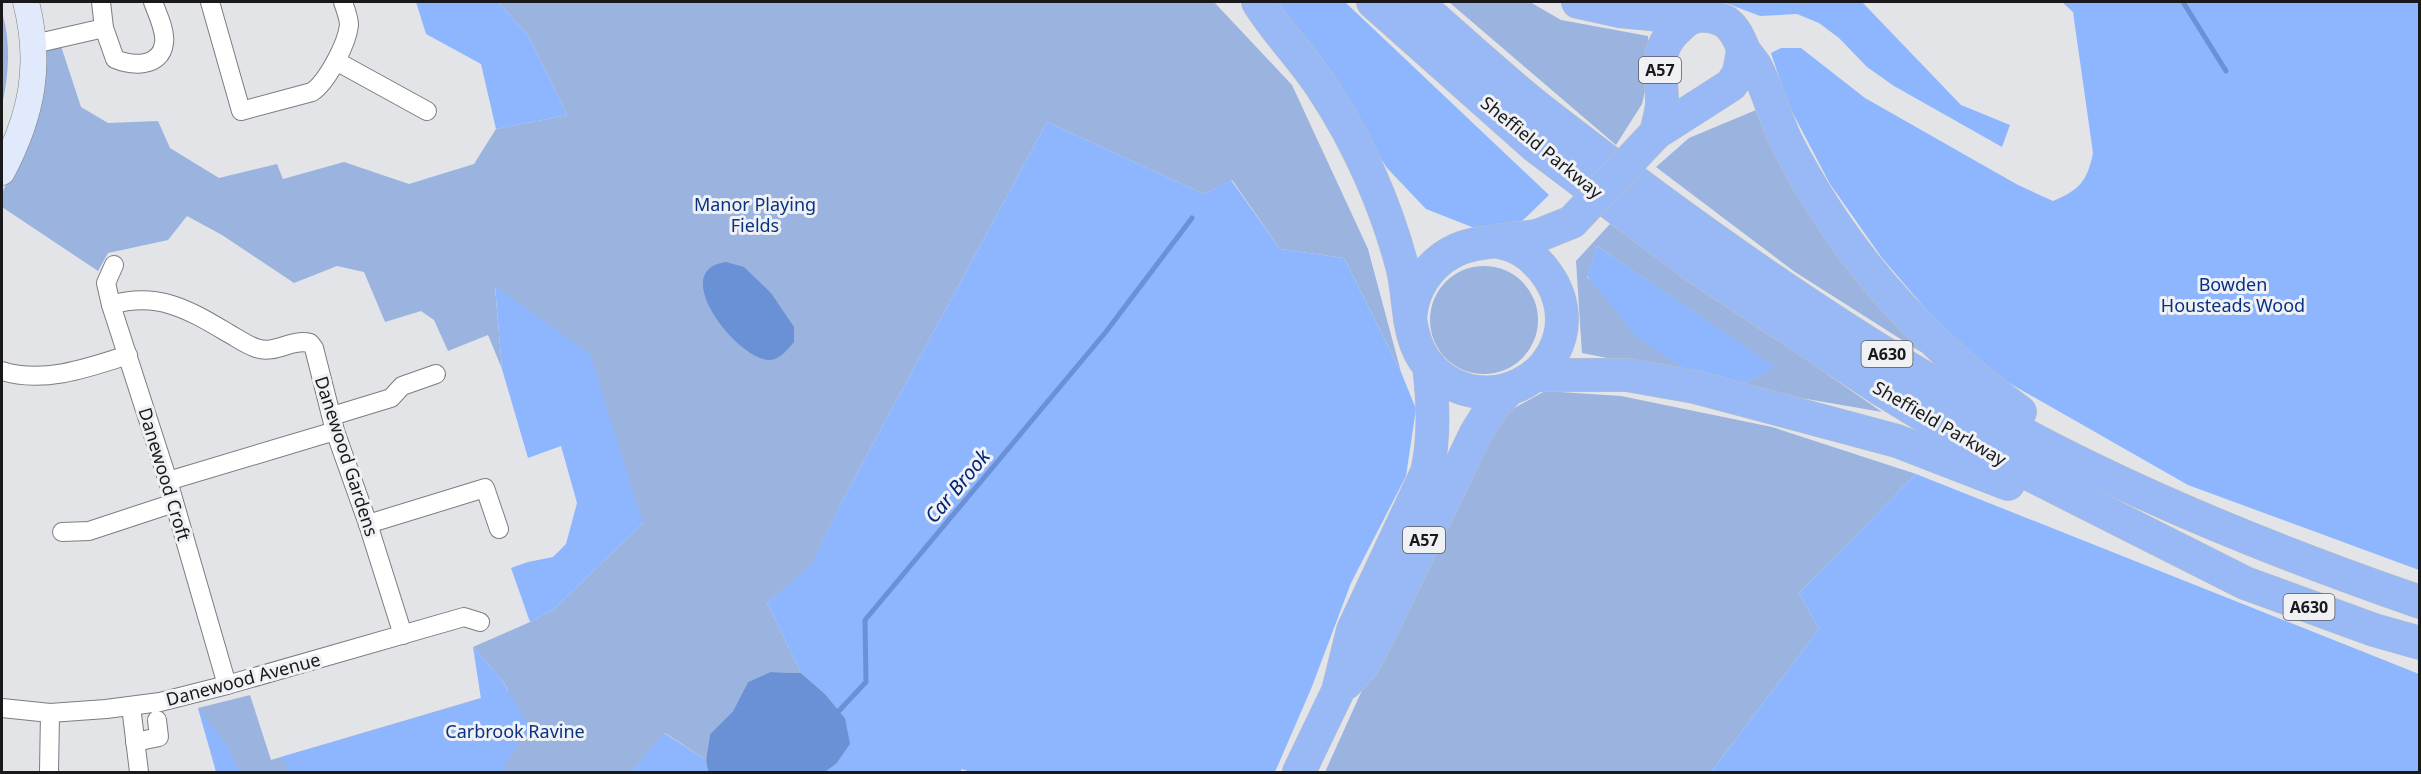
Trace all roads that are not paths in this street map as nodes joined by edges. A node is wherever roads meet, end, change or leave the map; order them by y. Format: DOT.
graph roads {
  1 [pos="26,2"];
  2 [pos="101,2"];
  3 [pos="153,2"];
  4 [pos="210,2"];
  5 [pos="343,2"];
  6 [pos="1373,2"];
  7 [pos="1416,2"];
  8 [pos="1578,2"];
  9 [pos="1259,7"];
  10 [pos="1691,18"];
  11 [pos="104,28"];
  12 [pos="34,44"];
  13 [pos="1743,50"];
  14 [pos="336,61"];
  15 [pos="427,111"];
  16 [pos="1656,133"];
  17 [pos="2,172"];
  18 [pos="1572,222"];
  19 [pos="1495,241"];
  20 [pos="114,265"];
  21 [pos="1548,276"];
  22 [pos="111,304"];
  23 [pos="1410,320"];
  24 [pos="128,355"];
  25 [pos="1429,365"];
  26 [pos="2,371"];
  27 [pos="436,374"];
  28 [pos="1522,382"];
  29 [pos="334,424"];
  30 [pos="168,481"];
  31 [pos="174,502"];
  32 [pos="368,524"];
  33 [pos="499,530"];
  34 [pos="62,532"];
  35 [pos="2247,538"];
  36 [pos="2245,583"];
  37 [pos="2420,602"];
  38 [pos="480,622"];
  39 [pos="403,635"];
  40 [pos="2420,643"];
  41 [pos="227,685"];
  42 [pos="1338,691"];
  43 [pos="131,706"];
  44 [pos="2,708"];
  45 [pos="50,713"];
  46 [pos="157,720"];
  47 [pos="135,742"];
  48 [pos="49,772"];
  49 [pos="139,772"];
  50 [pos="1299,772"];
  1 -- 12 [label="street"];
  2 -- 11 [label="street"];
  3 -- 11 [label="street"];
  4 -- 14 [label="street"];
  5 -- 14 [label="street"];
  6 -- 36 [label="highway, Sheffield Parkway / A630"];
  7 -- 35 [label="highway, Sheffield Parkway / A630"];
  8 -- 10 [label="highway"];
  9 -- 23 [label="highway, A57"];
  10 -- 13 [label="highway"];
  10 -- 16 [label="highway, A57"];
  11 -- 12 [label="street"];
  12 -- 17 [label="street"];
  13 -- 16 [label="highway, A57"];
  13 -- 35 [label="highway"];
  14 -- 15 [label="street"];
  16 -- 18 [label="highway, A57, bridge"];
  18 -- 19 [label="highway, A57"];
  18 -- 21 [label="highway, A57"];
  19 -- 21 [label="highway, A57"];
  19 -- 23 [label="highway, A57"];
  20 -- 22 [label="street, Danewood Croft"];
  21 -- 28 [label="highway, A57"];
  22 -- 24 [label="street, Danewood Croft"];
  22 -- 29 [label="street, Danewood Gardens"];
  23 -- 25 [label="highway, A57"];
  24 -- 26 [label="street"];
  24 -- 30 [label="street, Danewood Croft"];
  25 -- 28 [label="highway, A57"];
  25 -- 42 [label="highway, A57"];
  27 -- 29 [label="street"];
  28 -- 36 [label="highway"];
  28 -- 42 [label="highway, A57"];
  29 -- 30 [label="street"];
  29 -- 32 [label="street, Danewood Gardens"];
  30 -- 31 [label="street, Danewood Croft"];
  31 -- 34 [label="street"];
  31 -- 41 [label="street, Danewood Croft"];
  32 -- 33 [label="street"];
  32 -- 39 [label="street, Danewood Gardens"];
  35 -- 37 [label="highway, Sheffield Parkway / A630"];
  36 -- 40 [label="highway, Sheffield Parkway / A630"];
  38 -- 39 [label="street, Danewood Avenue"];
  39 -- 41 [label="street, Danewood Avenue"];
  41 -- 43 [label="street, Danewood Avenue"];
  42 -- 50 [label="highway, A57"];
  43 -- 45 [label="street, Danewood Avenue"];
  43 -- 47 [label="street"];
  44 -- 45 [label="street, Danewood Avenue"];
  45 -- 48 [label="street"];
  46 -- 47 [label="street"];
  47 -- 49 [label="street"];
}
